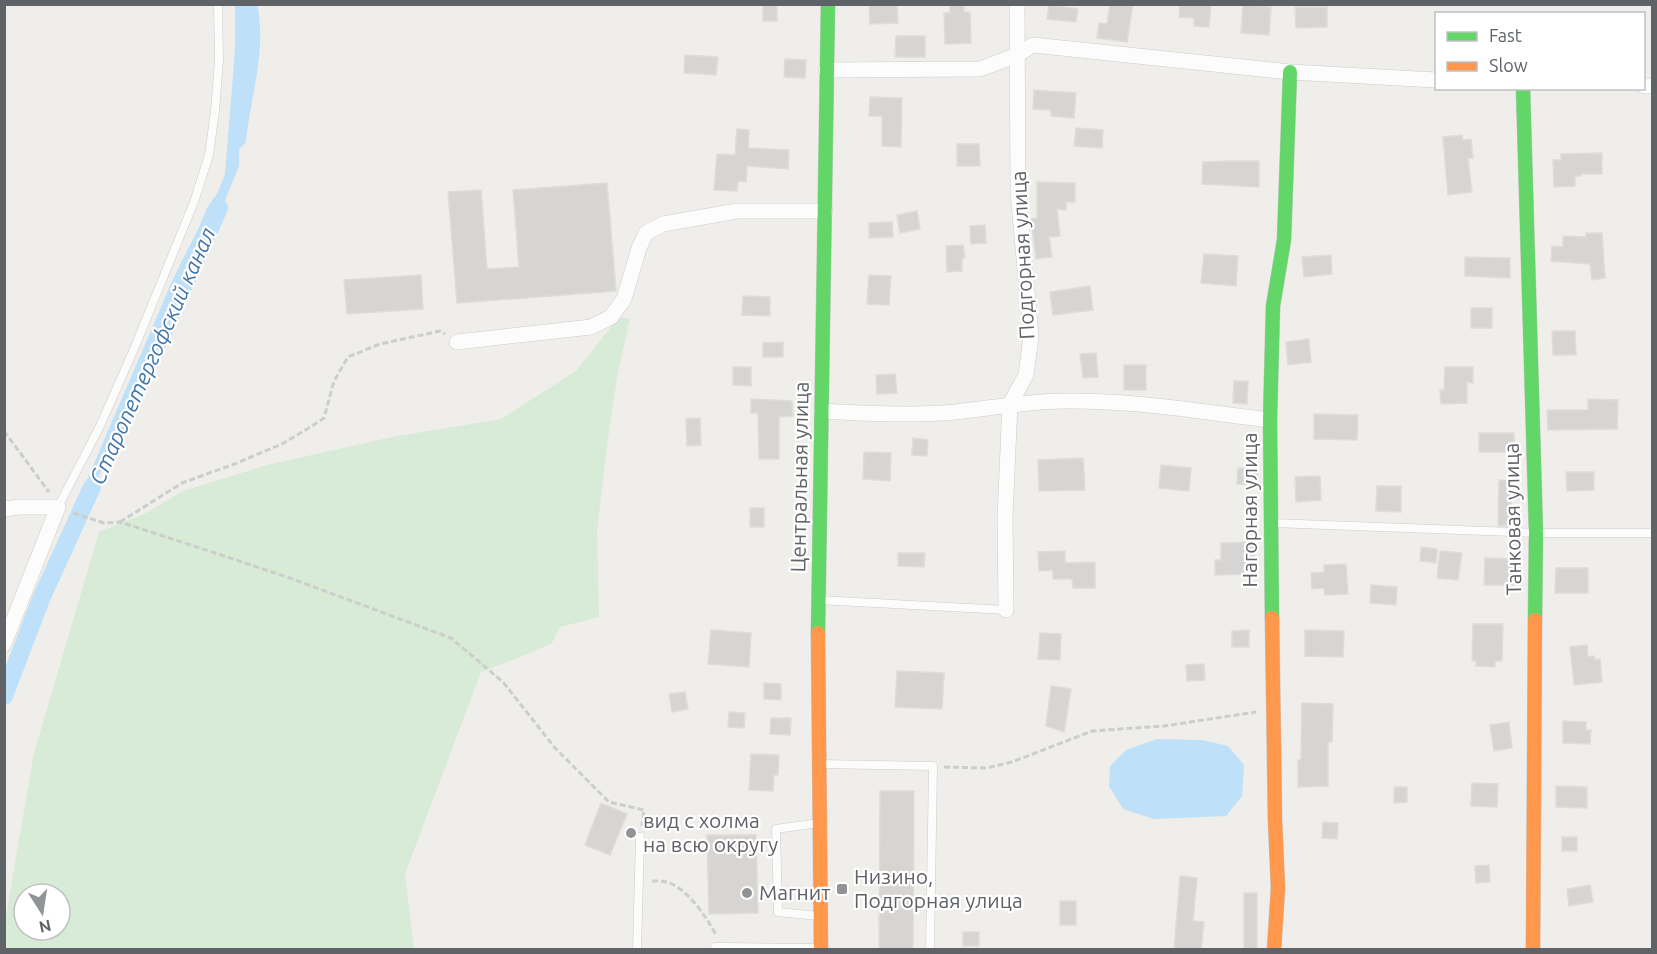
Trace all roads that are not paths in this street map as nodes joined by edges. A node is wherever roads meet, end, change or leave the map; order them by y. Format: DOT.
graph roads {
  1 [pos="218,4"];
  2 [pos="828,4"];
  3 [pos="1017,4"];
  4 [pos="1017,55"];
  5 [pos="826,70"];
  6 [pos="1290,72"];
  7 [pos="1435,80"];
  8 [pos="1523,90"];
  9 [pos="825,211"];
  10 [pos="457,342"];
  11 [pos="1010,404"];
  12 [pos="822,411"];
  13 [pos="1270,420"];
  14 [pos="4,509"];
  15 [pos="63,509"];
  16 [pos="1270,523"];
  17 [pos="1536,533"];
  18 [pos="1653,533"];
  19 [pos="818,600"];
  20 [pos="1006,610"];
  21 [pos="4,644"];
  22 [pos="819,764"];
  23 [pos="820,823"];
  24 [pos="640,837"];
  25 [pos="822,916"];
  26 [pos="719,948"];
  27 [pos="821,949"];
  28 [pos="637,950"];
  29 [pos="930,950"];
  30 [pos="1274,950"];
  31 [pos="1533,950"];
  1 -- 15 [label="lane"];
  2 -- 5 [label="street, Центральная улица"];
  3 -- 4 [label="street, Подгорная улица"];
  4 -- 5 [label="street"];
  4 -- 6 [label="street"];
  4 -- 11 [label="street, Подгорная улица"];
  5 -- 9 [label="street, Центральная улица"];
  6 -- 7 [label="street"];
  6 -- 13 [label="street, Нагорная улица"];
  8 -- 17 [label="street, Танковая улица"];
  9 -- 10 [label="street"];
  9 -- 12 [label="street, Центральная улица"];
  11 -- 12 [label="street"];
  11 -- 13 [label="street"];
  11 -- 20 [label="street, Подгорная улица"];
  12 -- 19 [label="street, Центральная улица"];
  13 -- 16 [label="street, Нагорная улица"];
  14 -- 15 [label="street"];
  15 -- 21 [label="street"];
  16 -- 17 [label="lane"];
  16 -- 30 [label="street, Нагорная улица"];
  17 -- 18 [label="lane"];
  17 -- 31 [label="street, Танковая улица"];
  19 -- 20 [label="lane"];
  19 -- 22 [label="street, Центральная улица"];
  22 -- 23 [label="street, Центральная улица"];
  22 -- 29 [label="lane"];
  23 -- 25 [label="street, Центральная улица"];
  23 -- 25 [label="lane"];
  24 -- 28 [label="lane"];
  25 -- 27 [label="street, Центральная улица"];
  26 -- 27 [label="lane"];
}
